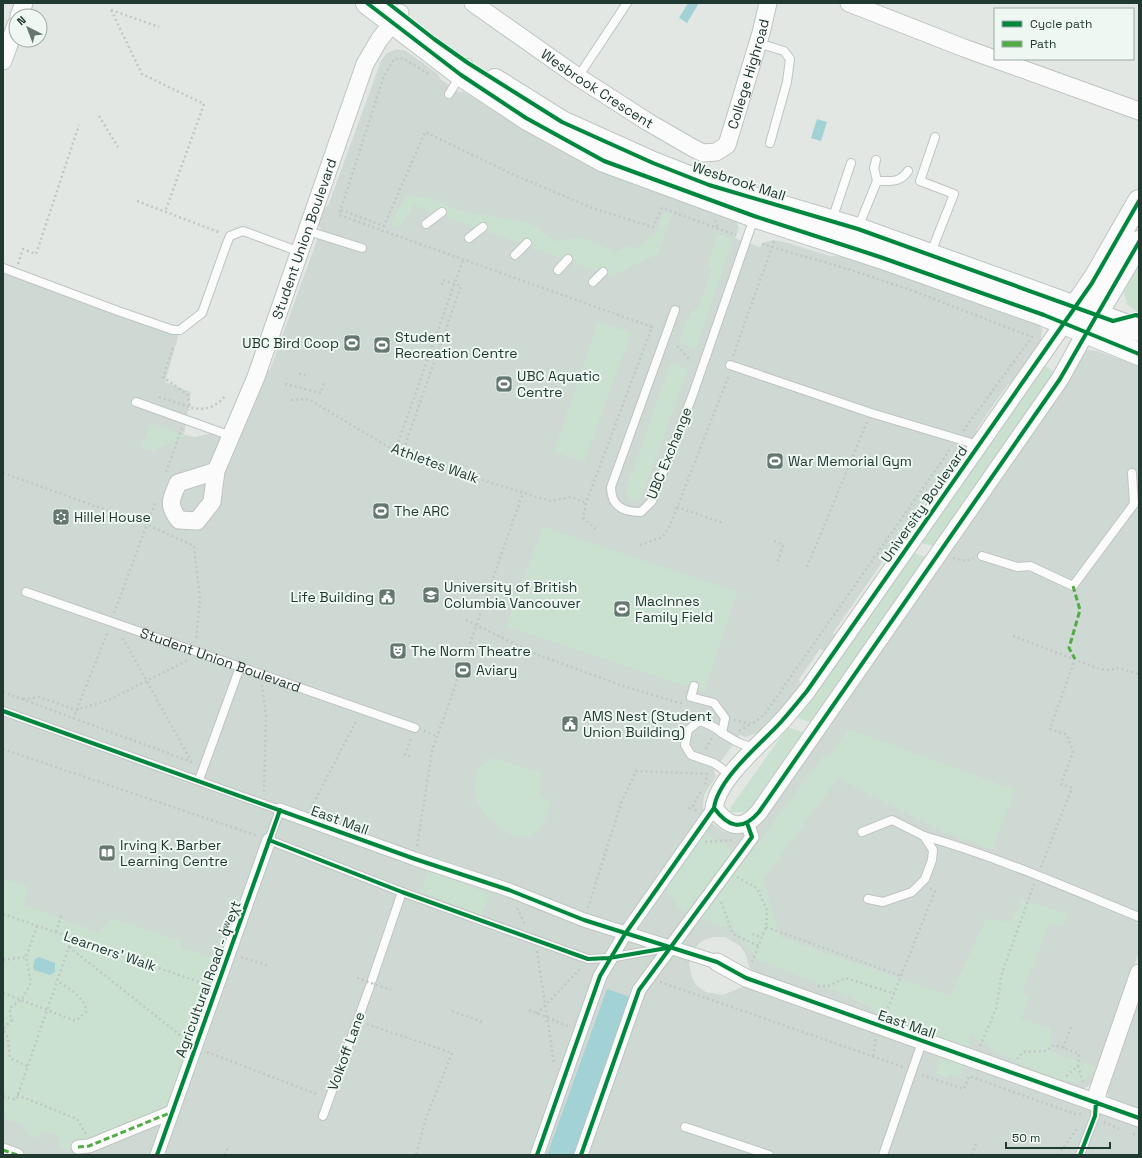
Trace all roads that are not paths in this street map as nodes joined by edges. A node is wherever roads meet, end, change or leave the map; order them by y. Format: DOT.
graph roads {
  1 [pos="367,3"];
  2 [pos="473,3"];
  3 [pos="627,3"];
  4 [pos="768,3"];
  5 [pos="849,3"];
  6 [pos="393,13"];
  7 [pos="758,43"];
  8 [pos="8,47"];
  9 [pos="994,59"];
  10 [pos="997,60"];
  11 [pos="3,61"];
  12 [pos="578,77"];
  13 [pos="1139,111"];
  14 [pos="935,138"];
  15 [pos="770,143"];
  16 [pos="728,145"];
  17 [pos="876,160"];
  18 [pos="851,163"];
  19 [pos="908,171"];
  20 [pos="877,181"];
  21 [pos="1139,201"];
  22 [pos="757,209"];
  23 [pos="442,212"];
  24 [pos="832,221"];
  25 [pos="426,224"];
  26 [pos="483,227"];
  27 [pos="858,229"];
  28 [pos="308,231"];
  29 [pos="469,238"];
  30 [pos="1139,242"];
  31 [pos="527,244"];
  32 [pos="362,248"];
  33 [pos="300,252"];
  34 [pos="515,255"];
  35 [pos="930,255"];
  36 [pos="568,259"];
  37 [pos="3,268"];
  38 [pos="558,270"];
  39 [pos="603,272"];
  40 [pos="593,282"];
  41 [pos="676,310"];
  42 [pos="1069,315"];
  43 [pos="1091,323"];
  44 [pos="1139,330"];
  45 [pos="1139,354"];
  46 [pos="730,365"];
  47 [pos="136,402"];
  48 [pos="231,436"];
  49 [pos="978,445"];
  50 [pos="216,471"];
  51 [pos="1132,473"];
  52 [pos="982,556"];
  53 [pos="26,592"];
  54 [pos="240,667"];
  55 [pos="694,686"];
  56 [pos="3,711"];
  57 [pos="415,728"];
  58 [pos="719,730"];
  59 [pos="756,748"];
  60 [pos="731,775"];
  61 [pos="199,780"];
  62 [pos="714,808"];
  63 [pos="280,810"];
  64 [pos="747,823"];
  65 [pos="862,832"];
  66 [pos="924,836"];
  67 [pos="269,840"];
  68 [pos="402,892"];
  69 [pos="868,899"];
  70 [pos="1139,917"];
  71 [pos="625,934"];
  72 [pos="671,947"];
  73 [pos="610,958"];
  74 [pos="717,962"];
  75 [pos="1139,973"];
  76 [pos="922,1042"];
  77 [pos="1096,1102"];
  78 [pos="172,1112"];
  79 [pos="323,1116"];
  80 [pos="1139,1118"];
  81 [pos="685,1127"];
  82 [pos="83,1143"];
  83 [pos="3,1150"];
  84 [pos="17,1155"];
  85 [pos="157,1155"];
  86 [pos="537,1155"];
  87 [pos="581,1155"];
  88 [pos="769,1155"];
  89 [pos="883,1155"];
  90 [pos="1080,1155"];
  1 -- 6 [label="main road, Wesbrook Mall"];
  2 -- 12 [label="street, Wesbrook Crescent"];
  3 -- 12 [label="lane"];
  4 -- 7 [label="street, College Highroad"];
  5 -- 9 [label="street"];
  6 -- 22 [label="main road, Wesbrook Mall"];
  6 -- 28 [label="street, Student Union Boulevard"];
  7 -- 15 [label="lane"];
  7 -- 16 [label="street, College Highroad"];
  8 -- 11 [label="street"];
  10 -- 13 [label="street"];
  12 -- 16 [label="street, Wesbrook Crescent"];
  14 -- 35 [label="lane"];
  17 -- 20 [label="lane"];
  18 -- 24 [label="lane"];
  19 -- 20 [label="lane"];
  20 -- 27 [label="lane"];
  21 -- 42 [label="main road, University Boulevard"];
  22 -- 24 [label="main road, Wesbrook Mall"];
  22 -- 41 [label="lane, UBC Exchange"];
  22 -- 42 [label="main road, Wesbrook Mall"];
  23 -- 25 [label="lane"];
  24 -- 27 [label="main road, Wesbrook Mall"];
  26 -- 29 [label="lane"];
  27 -- 35 [label="main road, Wesbrook Mall"];
  28 -- 32 [label="lane"];
  28 -- 33 [label="street, Student Union Boulevard"];
  30 -- 43 [label="main road"];
  31 -- 34 [label="lane"];
  33 -- 37 [label="lane"];
  33 -- 48 [label="street, Student Union Boulevard"];
  35 -- 42 [label="main road, Wesbrook Mall"];
  36 -- 38 [label="lane"];
  39 -- 40 [label="lane"];
  42 -- 43 [label="main road, Wesbrook Mall"];
  42 -- 49 [label="street, University Boulevard"];
  43 -- 44 [label="main road, Wesbrook Mall"];
  43 -- 45 [label="main road, Wesbrook Mall"];
  43 -- 64 [label="street"];
  46 -- 49 [label="lane"];
  47 -- 48 [label="lane"];
  48 -- 50 [label="street, Student Union Boulevard"];
  49 -- 59 [label="street, University Boulevard"];
  51 -- 52 [label="lane"];
  53 -- 54 [label="lane, Student Union Boulevard"];
  54 -- 57 [label="lane, Student Union Boulevard"];
  54 -- 61 [label="lane"];
  55 -- 58 [label="lane"];
  56 -- 61 [label="lane, East Mall"];
  58 -- 59 [label="lane"];
  58 -- 60 [label="lane"];
  59 -- 60 [label="street, University Boulevard"];
  60 -- 62 [label="street, University Boulevard"];
  61 -- 63 [label="lane, East Mall"];
  62 -- 64 [label="street"];
  62 -- 71 [label="street, University Boulevard"];
  63 -- 67 [label="lane, Agricultural Road - q̓ʷeχt"];
  63 -- 71 [label="street, East Mall"];
  64 -- 72 [label="street"];
  65 -- 66 [label="lane"];
  66 -- 69 [label="lane"];
  66 -- 70 [label="lane"];
  67 -- 68 [label="lane, East Mall"];
  67 -- 78 [label="street, Agricultural Road - q̓ʷeχt"];
  68 -- 73 [label="lane, East Mall"];
  68 -- 79 [label="lane, Volkoff Lane"];
  71 -- 72 [label="street, East Mall"];
  71 -- 73 [label="street, University Boulevard"];
  72 -- 73 [label="lane, East Mall"];
  72 -- 74 [label="street, East Mall"];
  72 -- 87 [label="street"];
  73 -- 86 [label="street, University Boulevard"];
  74 -- 76 [label="street, East Mall"];
  75 -- 77 [label="street"];
  76 -- 77 [label="street, East Mall"];
  76 -- 89 [label="lane"];
  77 -- 80 [label="street, East Mall"];
  77 -- 90 [label="lane"];
  78 -- 82 [label="street"];
  78 -- 85 [label="street, Agricultural Road - q̓ʷeχt"];
  81 -- 88 [label="lane"];
  83 -- 84 [label="street"];
}
